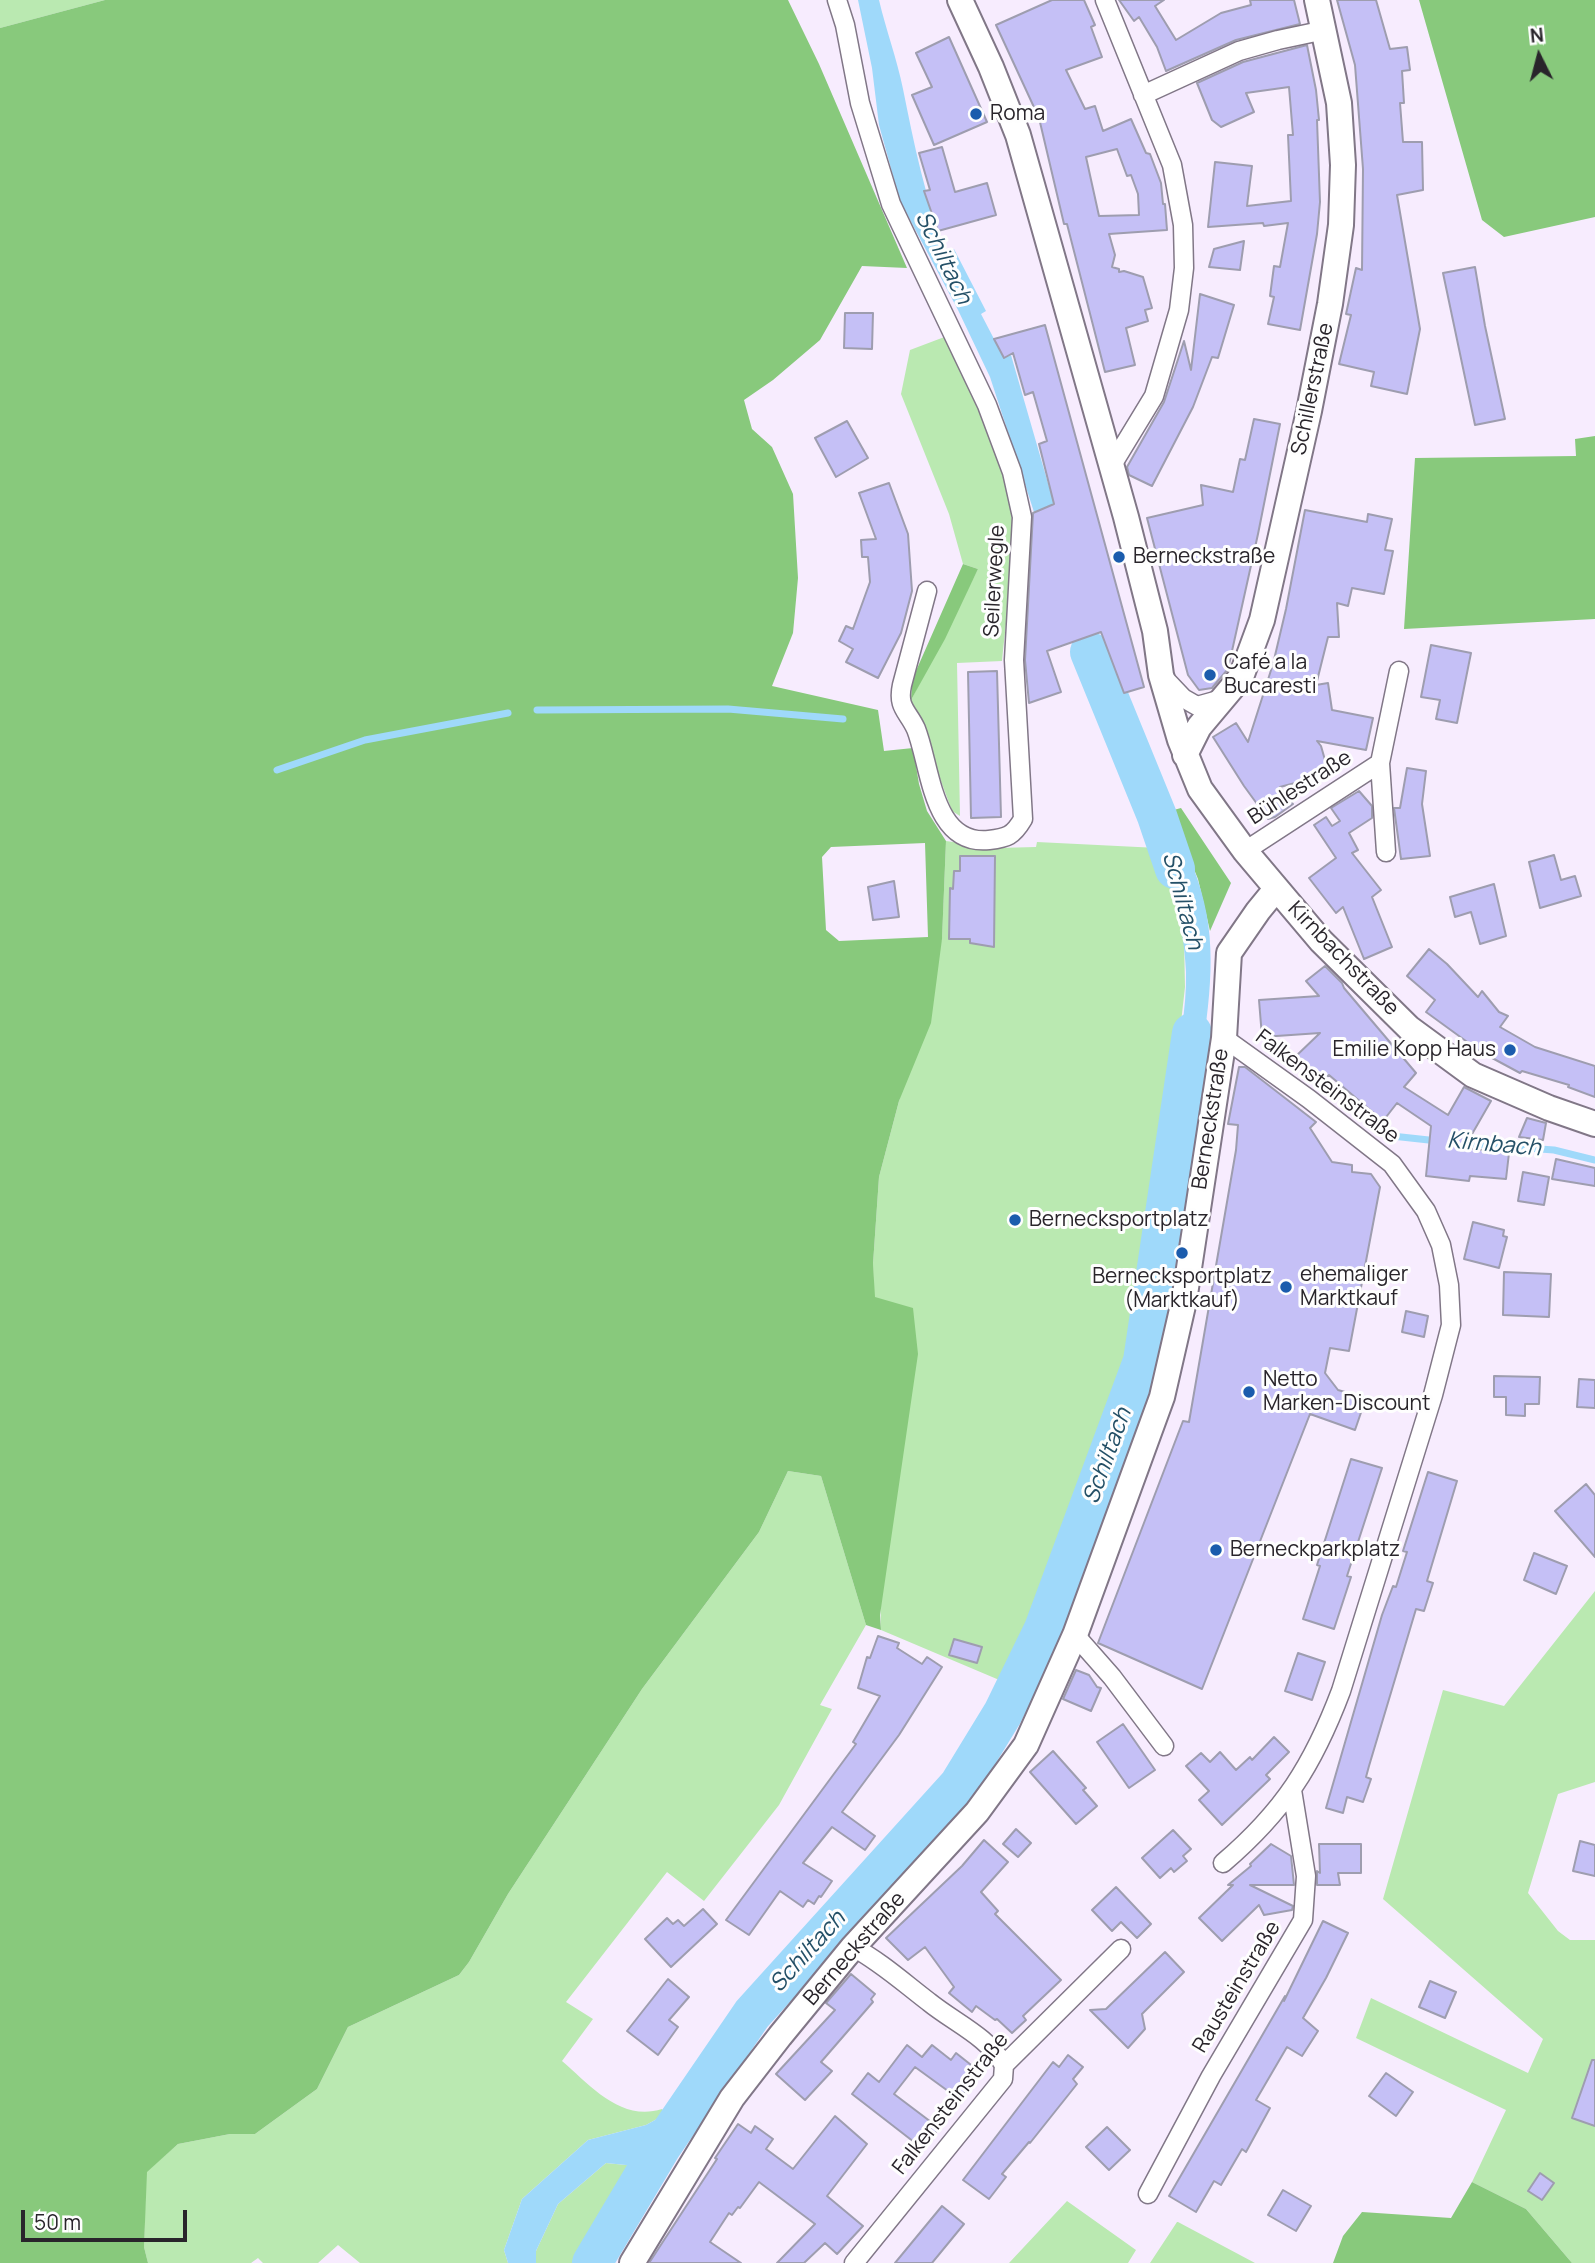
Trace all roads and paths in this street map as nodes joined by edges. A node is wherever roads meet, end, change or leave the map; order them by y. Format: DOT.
graph roads {
  1 [pos="837,0"];
  2 [pos="960,0"];
  3 [pos="1105,0"];
  4 [pos="1317,0"];
  5 [pos="1325,30"];
  6 [pos="1143,95"];
  7 [pos="1112,465"];
  8 [pos="927,591"];
  9 [pos="1399,671"];
  10 [pos="1161,675"];
  11 [pos="1224,699"];
  12 [pos="1185,755"];
  13 [pos="1380,763"];
  14 [pos="1245,851"];
  15 [pos="1386,852"];
  16 [pos="1276,889"];
  17 [pos="1224,1038"];
  18 [pos="1595,1124"];
  19 [pos="1075,1635"];
  20 [pos="1164,1746"];
  21 [pos="1292,1790"];
  22 [pos="1223,1863"];
  23 [pos="853,1947"];
  24 [pos="1121,1949"];
  25 [pos="1004,2065"];
  26 [pos="1148,2194"];
  27 [pos="632,2263"];
  28 [pos="854,2263"];
  1 -- 8 [label="street, Seilerwegle"];
  2 -- 7 [label="main road"];
  3 -- 6 [label="street"];
  4 -- 5 [label="main road, Schillerstraße"];
  5 -- 6 [label="street"];
  5 -- 11 [label="main road, Schillerstraße"];
  6 -- 7 [label="street"];
  7 -- 10 [label="main road"];
  9 -- 13 [label="street, Bühlestraße"];
  10 -- 11 [label="street"];
  10 -- 12 [label="main road"];
  11 -- 12 [label="main road, Schillerstraße"];
  12 -- 14 [label="main road"];
  13 -- 14 [label="street, Bühlestraße"];
  13 -- 15 [label="street, Bühlestraße"];
  14 -- 16 [label="main road"];
  16 -- 17 [label="main road, Berneckstraße"];
  16 -- 18 [label="main road, Kirnbachstraße"];
  17 -- 19 [label="main road, Berneckstraße"];
  17 -- 21 [label="street, Falkensteinstraße"];
  19 -- 20 [label="street"];
  19 -- 23 [label="main road, Berneckstraße"];
  21 -- 22 [label="street, Falkensteinstraße"];
  21 -- 26 [label="street, Rausteinstraße"];
  23 -- 25 [label="street"];
  23 -- 27 [label="main road, Berneckstraße"];
  24 -- 25 [label="street, Falkensteinstraße"];
  25 -- 28 [label="street, Falkensteinstraße"];
}
